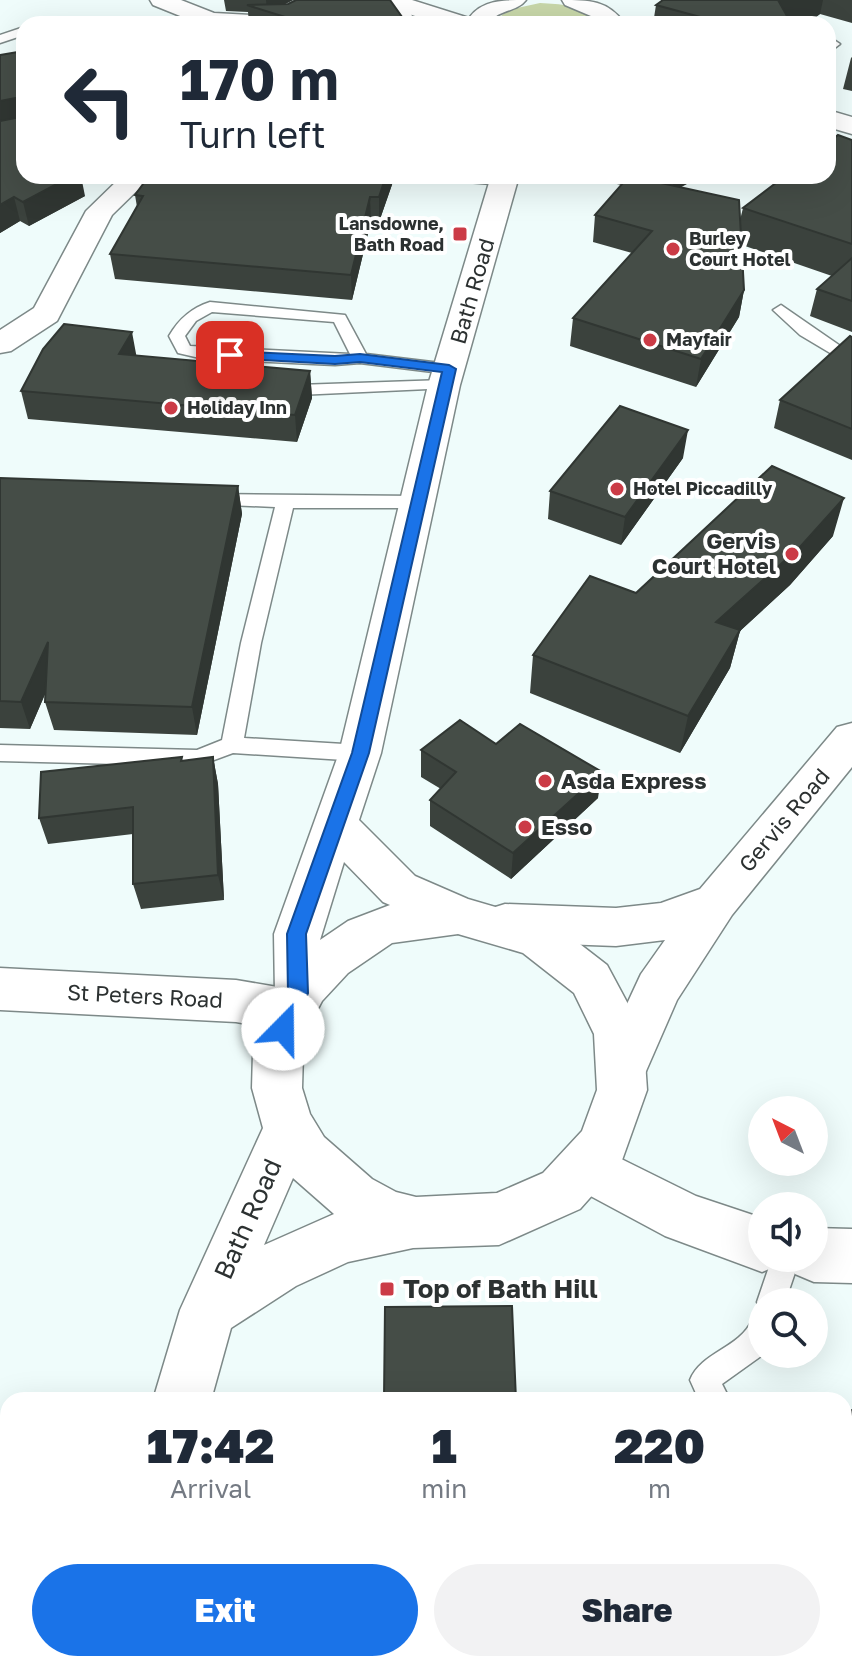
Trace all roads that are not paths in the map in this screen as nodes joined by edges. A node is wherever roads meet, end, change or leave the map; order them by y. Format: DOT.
graph roads {
  1 [pos="161,0"];
  2 [pos="317,0"];
  3 [pos="515,0"];
  4 [pos="573,0"];
  5 [pos="406,8"];
  6 [pos="612,13"];
  7 [pos="200,16"];
  8 [pos="286,16"];
  9 [pos="435,16"];
  10 [pos="466,16"];
  11 [pos="485,16"];
  12 [pos="129,184"];
  13 [pos="502,184"];
  14 [pos="781,310"];
  15 [pos="0,344"];
  16 [pos="360,358"];
  17 [pos="852,361"];
  18 [pos="447,377"];
  19 [pos="298,390"];
  20 [pos="184,500"];
  21 [pos="285,502"];
  22 [pos="417,502"];
  23 [pos="852,738"];
  24 [pos="232,745"];
  25 [pos="0,753"];
  26 [pos="360,753"];
  27 [pos="336,825"];
  28 [pos="716,902"];
  29 [pos="458,915"];
  30 [pos="505,923"];
  31 [pos="0,989"];
  32 [pos="294,1002"];
  33 [pos="625,1062"];
  34 [pos="289,1128"];
  35 [pos="589,1168"];
  36 [pos="412,1223"];
  37 [pos="748,1240"];
  38 [pos="828,1255"];
  39 [pos="852,1256"];
  40 [pos="208,1310"];
  41 [pos="748,1348"];
  42 [pos="184,1392"];
  43 [pos="711,1392"];
  1 -- 7 [label="main road"];
  2 -- 8 [label="main road"];
  3 -- 11 [label="main road"];
  4 -- 6 [label="main road"];
  5 -- 9 [label="main road"];
  5 -- 10 [label="main road"];
  12 -- 15 [label="main road"];
  13 -- 18 [label="main road, Bath Road"];
  14 -- 17 [label="lane"];
  16 -- 16 [label="lane"];
  16 -- 18 [label="lane"];
  18 -- 19 [label="lane"];
  18 -- 22 [label="main road, Bath Road"];
  20 -- 21 [label="lane"];
  21 -- 22 [label="lane"];
  21 -- 24 [label="lane"];
  22 -- 26 [label="main road, Bath Road"];
  23 -- 28 [label="main road, Gervis Road"];
  24 -- 25 [label="lane"];
  24 -- 26 [label="lane"];
  26 -- 27 [label="main road, Bath Road"];
  27 -- 29 [label="main road"];
  27 -- 32 [label="main road, Bath Road"];
  28 -- 30 [label="main road"];
  28 -- 33 [label="main road, Gervis Road"];
  29 -- 30 [label="main road"];
  29 -- 32 [label="main road"];
  30 -- 33 [label="main road"];
  31 -- 32 [label="main road, St Peters Road"];
  32 -- 34 [label="main road"];
  33 -- 35 [label="main road"];
  34 -- 36 [label="main road"];
  34 -- 40 [label="main road, Bath Road"];
  35 -- 36 [label="main road"];
  35 -- 37 [label="main road"];
  36 -- 40 [label="main road, Bath Road"];
  38 -- 39 [label="main road"];
  40 -- 42 [label="main road, Bath Road"];
  41 -- 43 [label="lane"];
}
